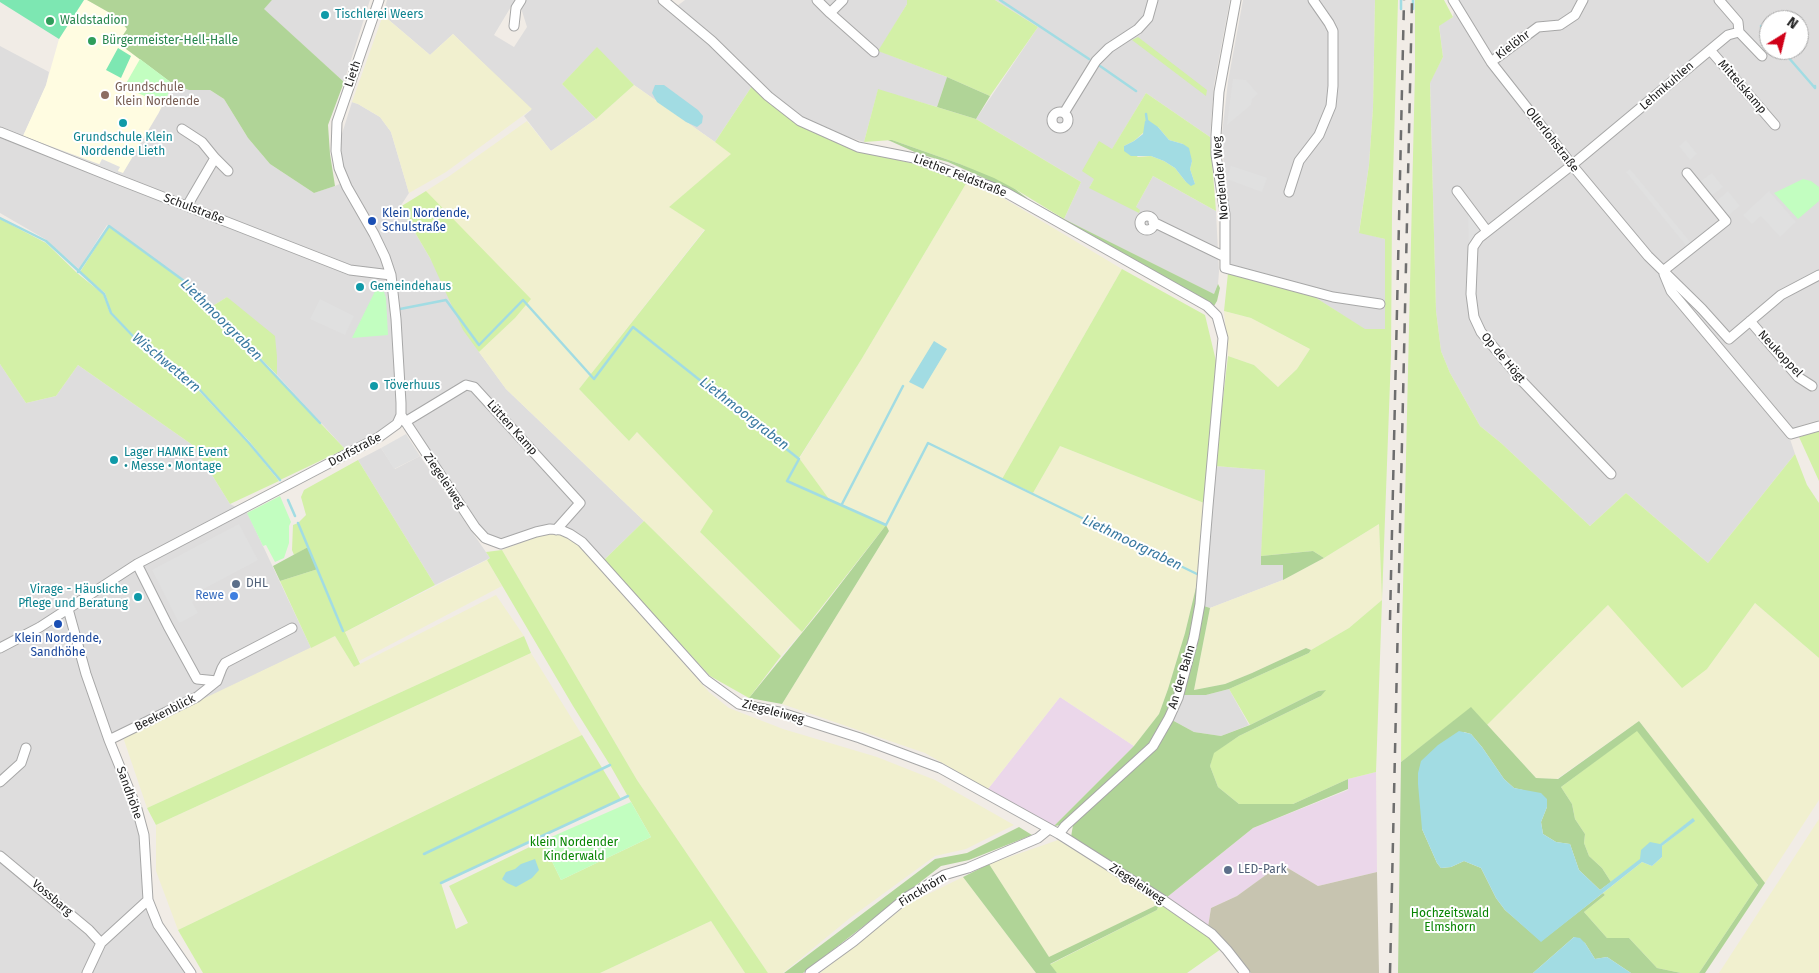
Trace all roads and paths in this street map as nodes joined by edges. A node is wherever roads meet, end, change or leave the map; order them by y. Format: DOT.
graph roads {
  1 [pos="379,0"];
  2 [pos="521,0"];
  3 [pos="663,0"];
  4 [pos="817,0"];
  5 [pos="843,0"];
  6 [pos="1153,0"];
  7 [pos="1236,0"];
  8 [pos="1313,0"];
  9 [pos="1453,0"];
  10 [pos="1583,0"];
  11 [pos="1719,0"];
  12 [pos="830,13"];
  13 [pos="514,26"];
  14 [pos="1739,32"];
  15 [pos="1710,50"];
  16 [pos="874,52"];
  17 [pos="1759,53"];
  18 [pos="1491,62"];
  19 [pos="1064,113"];
  20 [pos="1775,125"];
  21 [pos="182,130"];
  22 [pos="0,132"];
  23 [pos="215,158"];
  24 [pos="1572,165"];
  25 [pos="228,171"];
  26 [pos="1687,174"];
  27 [pos="1458,191"];
  28 [pos="1290,192"];
  29 [pos="187,206"];
  30 [pos="1153,222"];
  31 [pos="1488,231"];
  32 [pos="1225,257"];
  33 [pos="1663,271"];
  34 [pos="391,275"];
  35 [pos="1819,275"];
  36 [pos="1380,304"];
  37 [pos="1750,321"];
  38 [pos="1812,386"];
  39 [pos="403,419"];
  40 [pos="1819,426"];
  41 [pos="1611,474"];
  42 [pos="1208,506"];
  43 [pos="556,530"];
  44 [pos="137,564"];
  45 [pos="68,609"];
  46 [pos="292,628"];
  47 [pos="0,648"];
  48 [pos="217,681"];
  49 [pos="109,740"];
  50 [pos="26,748"];
  51 [pos="0,782"];
  52 [pos="1049,829"];
  53 [pos="1059,834"];
  54 [pos="0,856"];
  55 [pos="148,900"];
  56 [pos="101,944"];
  57 [pos="87,973"];
  58 [pos="191,973"];
  59 [pos="810,973"];
  60 [pos="1245,973"];
  1 -- 34 [label="street, Lieth"];
  2 -- 13 [label="street"];
  3 -- 42 [label="street, Liether Feldstraße"];
  4 -- 12 [label="street"];
  5 -- 12 [label="street"];
  6 -- 19 [label="street"];
  7 -- 32 [label="street, Nordender Weg"];
  8 -- 28 [label="street"];
  9 -- 18 [label="street, Ollerlohstraße"];
  10 -- 18 [label="street, Kielöhr"];
  11 -- 14 [label="street"];
  12 -- 16 [label="street"];
  14 -- 15 [label="street, Lehmkuhlen"];
  14 -- 17 [label="street"];
  15 -- 20 [label="street, Mittelskamp"];
  15 -- 24 [label="street, Lehmkuhlen"];
  18 -- 24 [label="street, Ollerlohstraße"];
  21 -- 23 [label="street"];
  22 -- 29 [label="street, Schulstraße"];
  23 -- 25 [label="street"];
  23 -- 29 [label="street"];
  24 -- 31 [label="street, Op de Högt"];
  24 -- 33 [label="street, Ollerlohstraße"];
  26 -- 33 [label="street"];
  27 -- 31 [label="street"];
  29 -- 34 [label="street, Schulstraße"];
  30 -- 32 [label="street"];
  31 -- 41 [label="street, Op de Högt"];
  32 -- 36 [label="street, Nordender Weg"];
  33 -- 37 [label="street, Ollerlohstraße"];
  33 -- 40 [label="street, Ollerlohstraße"];
  34 -- 39 [label="street"];
  35 -- 37 [label="street"];
  37 -- 38 [label="street, Neukoppel"];
  39 -- 43 [label="street, Ziegeleiweg"];
  39 -- 43 [label="street, Lütten Kamp"];
  39 -- 44 [label="street, Dorfstraße"];
  42 -- 53 [label="street, An der Bahn"];
  43 -- 52 [label="street, Ziegeleiweg"];
  44 -- 45 [label="street, Dorfstraße"];
  44 -- 48 [label="street, Beekenblick"];
  45 -- 47 [label="street, Dorfstraße"];
  45 -- 49 [label="street, Sandhöhe"];
  46 -- 48 [label="street, Beekenblick"];
  48 -- 49 [label="street, Beekenblick"];
  49 -- 55 [label="street, Sandhöhe"];
  50 -- 51 [label="street"];
  52 -- 53 [label="street, Ziegeleiweg"];
  52 -- 59 [label="street, Finckhörn"];
  53 -- 60 [label="street, Ziegeleiweg"];
  54 -- 56 [label="street, Vossbarg"];
  55 -- 56 [label="street"];
  55 -- 58 [label="street, Sandhöhe"];
  56 -- 57 [label="street"];
}
